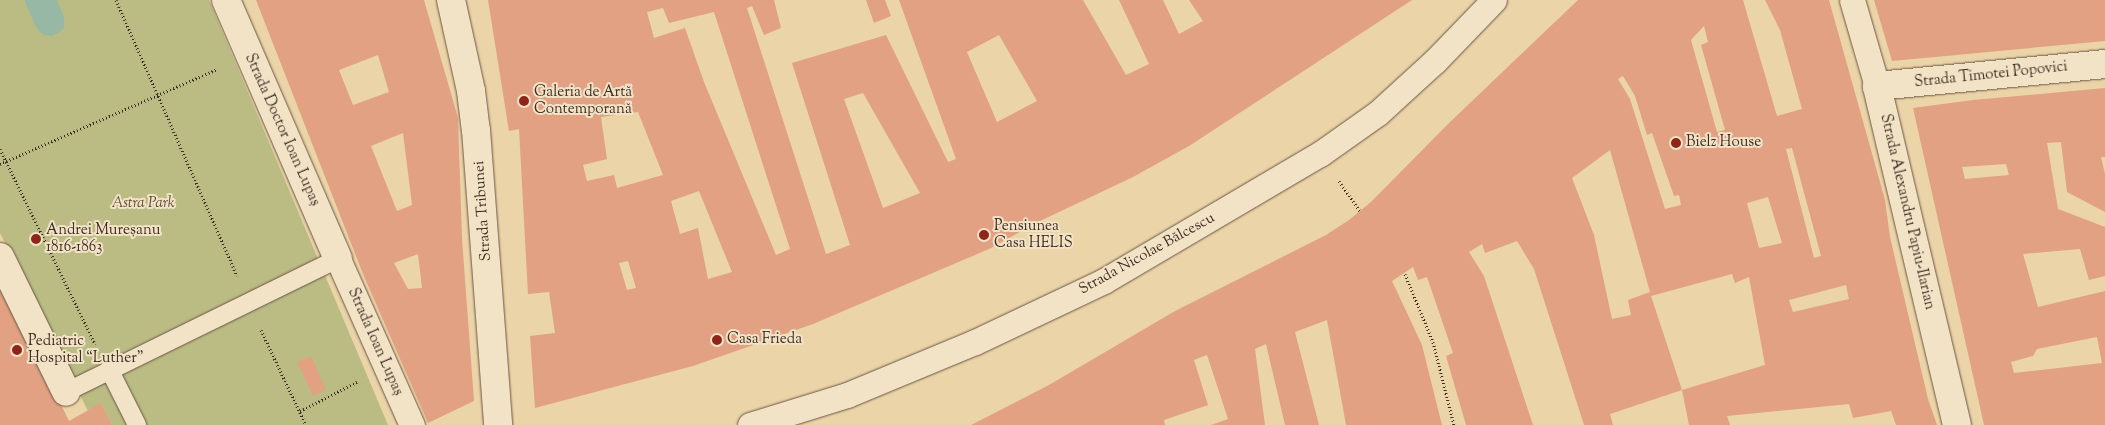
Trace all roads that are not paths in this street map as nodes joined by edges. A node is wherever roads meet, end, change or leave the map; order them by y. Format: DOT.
graph roads {
  1 [pos="226,0"];
  2 [pos="451,0"];
  3 [pos="1494,0"];
  4 [pos="1852,0"];
  5 [pos="2105,64"];
  6 [pos="1877,86"];
  7 [pos="0,257"];
  8 [pos="338,259"];
  9 [pos="109,370"];
  10 [pos="66,392"];
  11 [pos="137,425"];
  12 [pos="412,425"];
  13 [pos="498,425"];
  14 [pos="750,425"];
  15 [pos="1957,425"];
  1 -- 8 [label="street, Strada Doctor Ioan Lupaș"];
  2 -- 13 [label="street, Strada Tribunei"];
  3 -- 14 [label="street, Strada Nicolae Bălcescu"];
  4 -- 6 [label="street, Strada Alexandru Papiu-Ilarian"];
  5 -- 6 [label="street, Strada Timotei Popovici"];
  6 -- 15 [label="street, Strada Alexandru Papiu-Ilarian"];
  7 -- 10 [label="street"];
  8 -- 9 [label="lane"];
  8 -- 12 [label="street, Strada Ioan Lupaș"];
  9 -- 10 [label="lane"];
  9 -- 11 [label="lane"];
}
